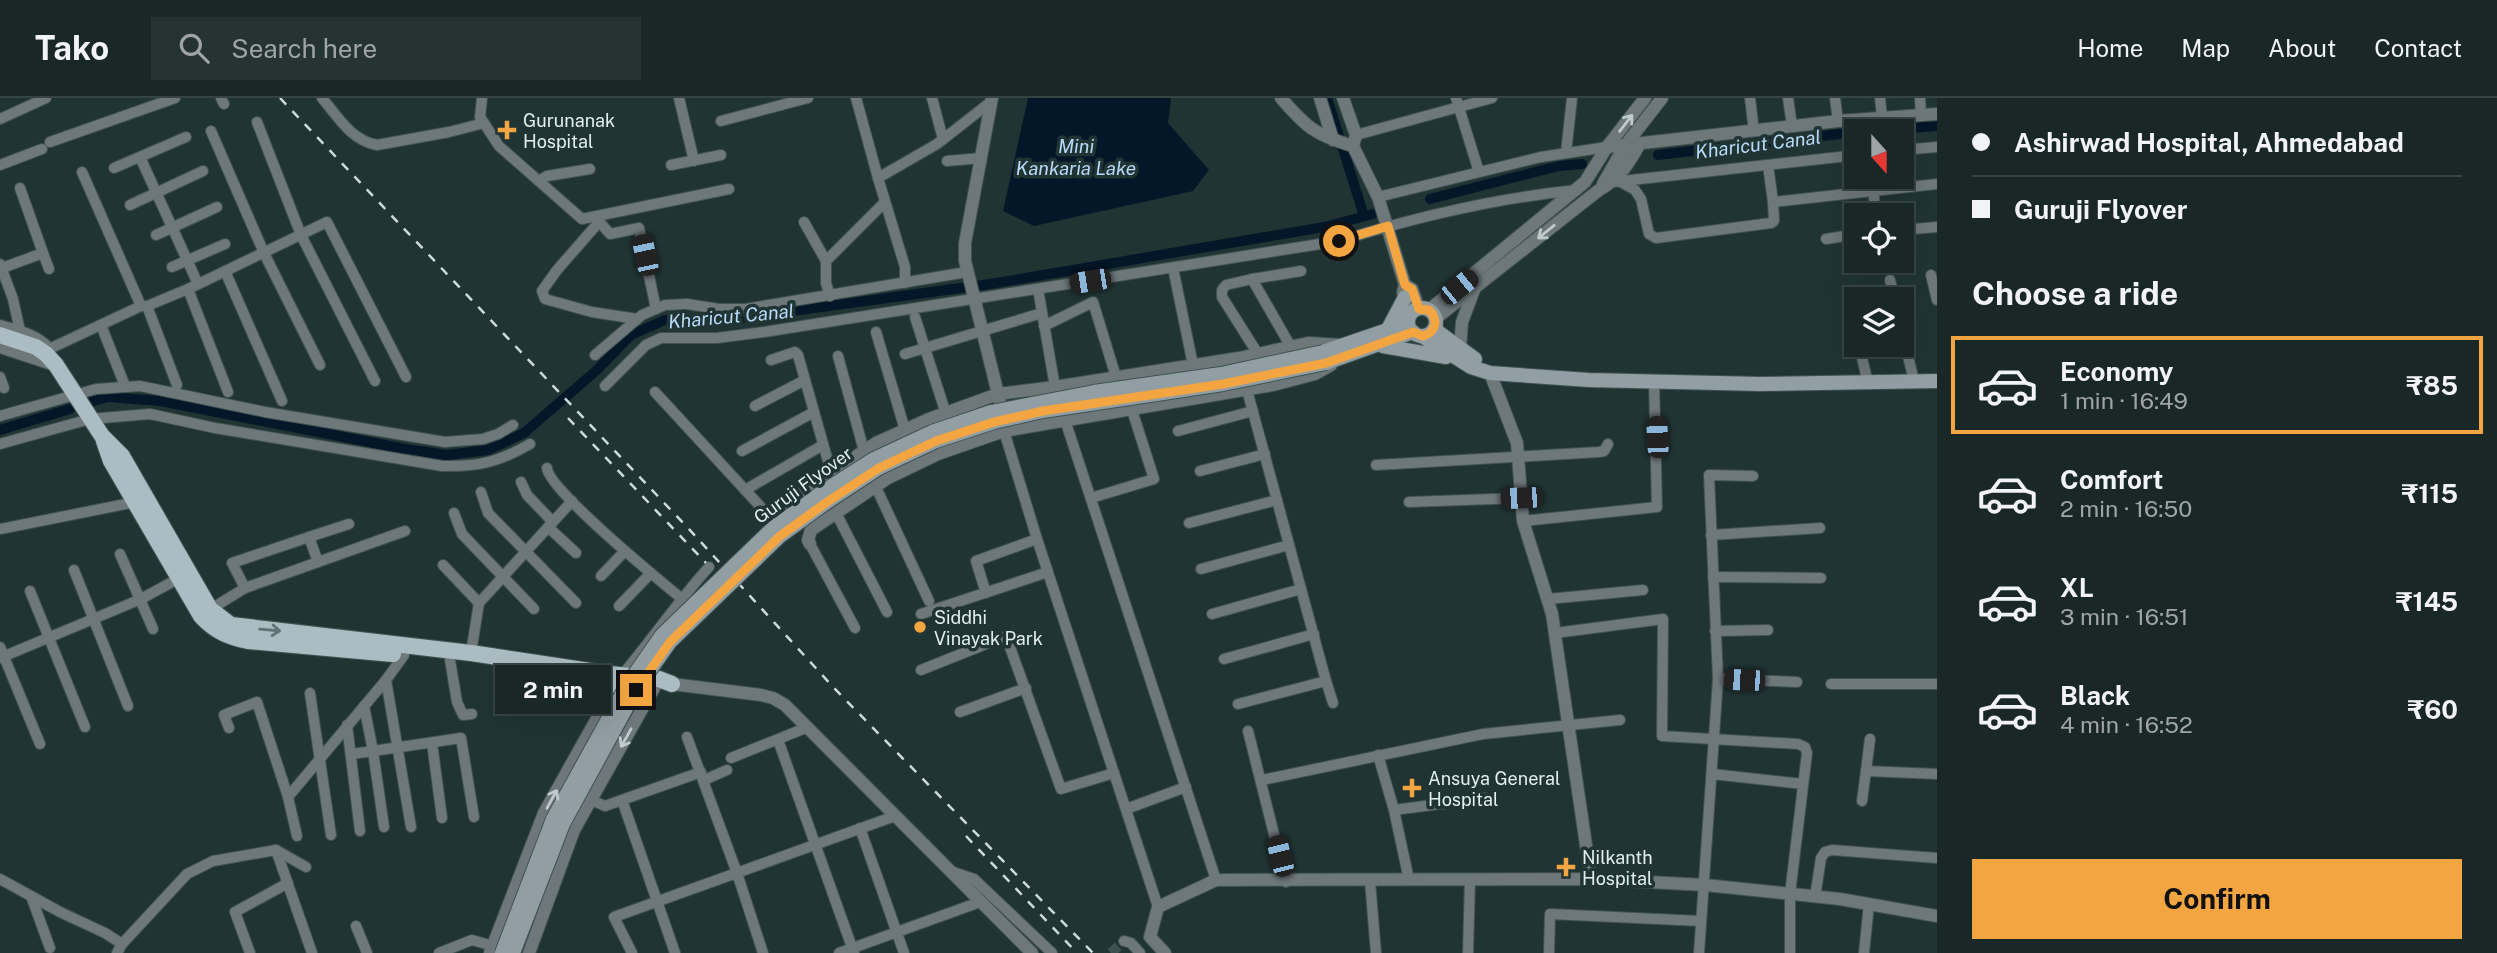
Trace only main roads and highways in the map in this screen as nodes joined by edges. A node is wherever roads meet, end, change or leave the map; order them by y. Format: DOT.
graph roads {
  1 [pos="1405,291"];
  2 [pos="1421,322"];
  3 [pos="1387,331"];
  4 [pos="0,335"];
  5 [pos="1379,345"];
  6 [pos="1348,350"];
  7 [pos="1460,355"];
  8 [pos="1325,357"];
  9 [pos="1937,379"];
  10 [pos="102,436"];
  11 [pos="185,575"];
  12 [pos="205,612"];
  13 [pos="617,681"];
  14 [pos="662,683"];
  15 [pos="495,951"];
  16 [pos="513,953"];
  1 -- 3 [label="main road"];
  2 -- 3 [label="main road"];
  2 -- 5 [label="main road"];
  2 -- 7 [label="main road"];
  3 -- 6 [label="main road"];
  4 -- 10 [label="main road"];
  5 -- 6 [label="main road"];
  5 -- 7 [label="main road"];
  6 -- 8 [label="main road, Guruji Flyover"];
  7 -- 9 [label="main road"];
  7 -- 9 [label="main road"];
  8 -- 15 [label="main road, Guruji Flyover, bridge"];
  8 -- 16 [label="main road, Guruji Flyover, bridge"];
  10 -- 11 [label="main road"];
  10 -- 11 [label="main road"];
  11 -- 12 [label="main road"];
  12 -- 13 [label="main road, one-way"];
  12 -- 13 [label="main road"];
  13 -- 14 [label="main road"];
}
